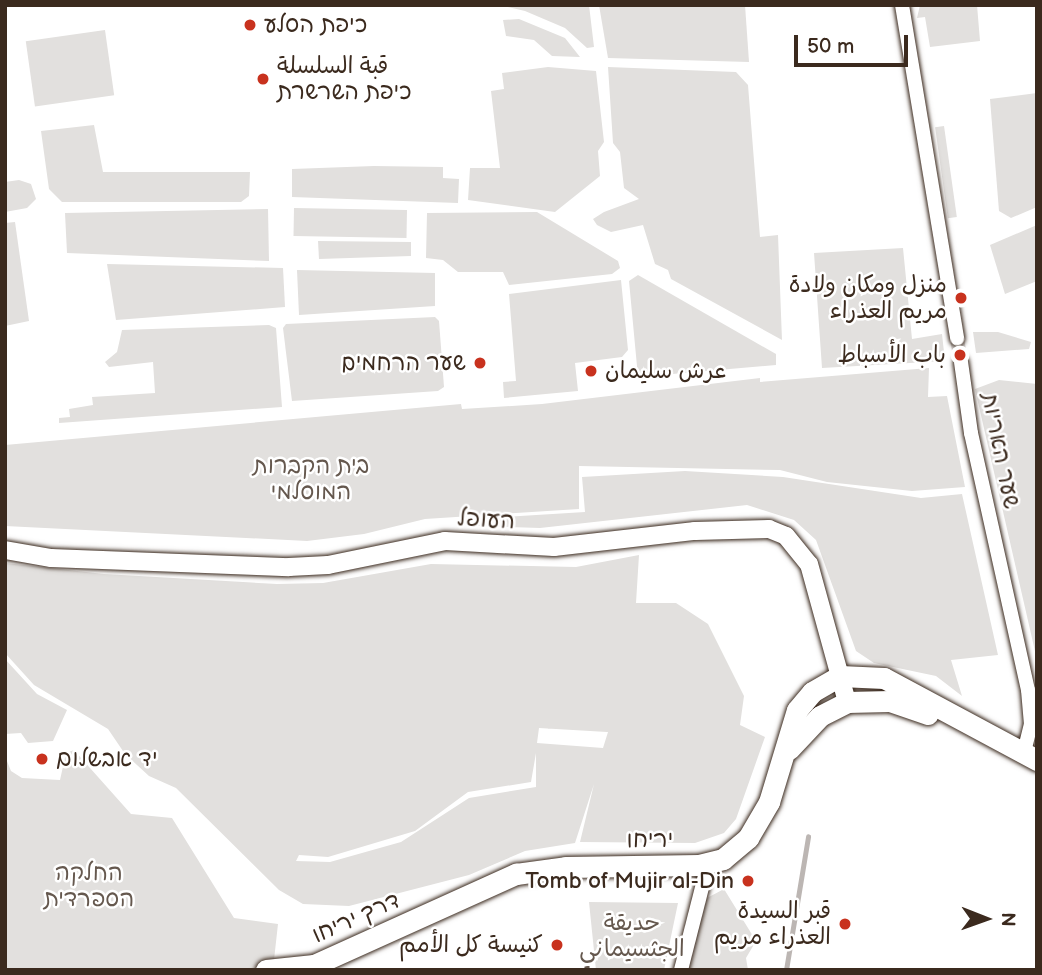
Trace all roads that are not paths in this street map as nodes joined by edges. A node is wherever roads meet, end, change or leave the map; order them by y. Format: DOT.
graph roads {
  1 [pos="902,5"];
  2 [pos="957,338"];
  3 [pos="961,362"];
  4 [pos="5,550"];
  5 [pos="840,676"];
  6 [pos="847,702"];
  7 [pos="967,724"];
  8 [pos="1030,756"];
  9 [pos="782,760"];
  10 [pos="708,864"];
  11 [pos="464,898"];
  12 [pos="266,970"];
  13 [pos="681,970"];
  1 -- 2 [label="street"];
  3 -- 8 [label="street, שער האריות"];
  4 -- 5 [label="street, העופל"];
  5 -- 6 [label="street, העופל"];
  5 -- 7 [label="main road, יריחו"];
  5 -- 9 [label="main road, יריחו"];
  6 -- 7 [label="main road, יריחו"];
  6 -- 9 [label="main road, יריחו"];
  7 -- 8 [label="main road, יריחו"];
  9 -- 10 [label="main road, יריחו"];
  10 -- 11 [label="main road, יריחו"];
  10 -- 13 [label="street"];
  11 -- 12 [label="main road, דרך יריחו"];
}
